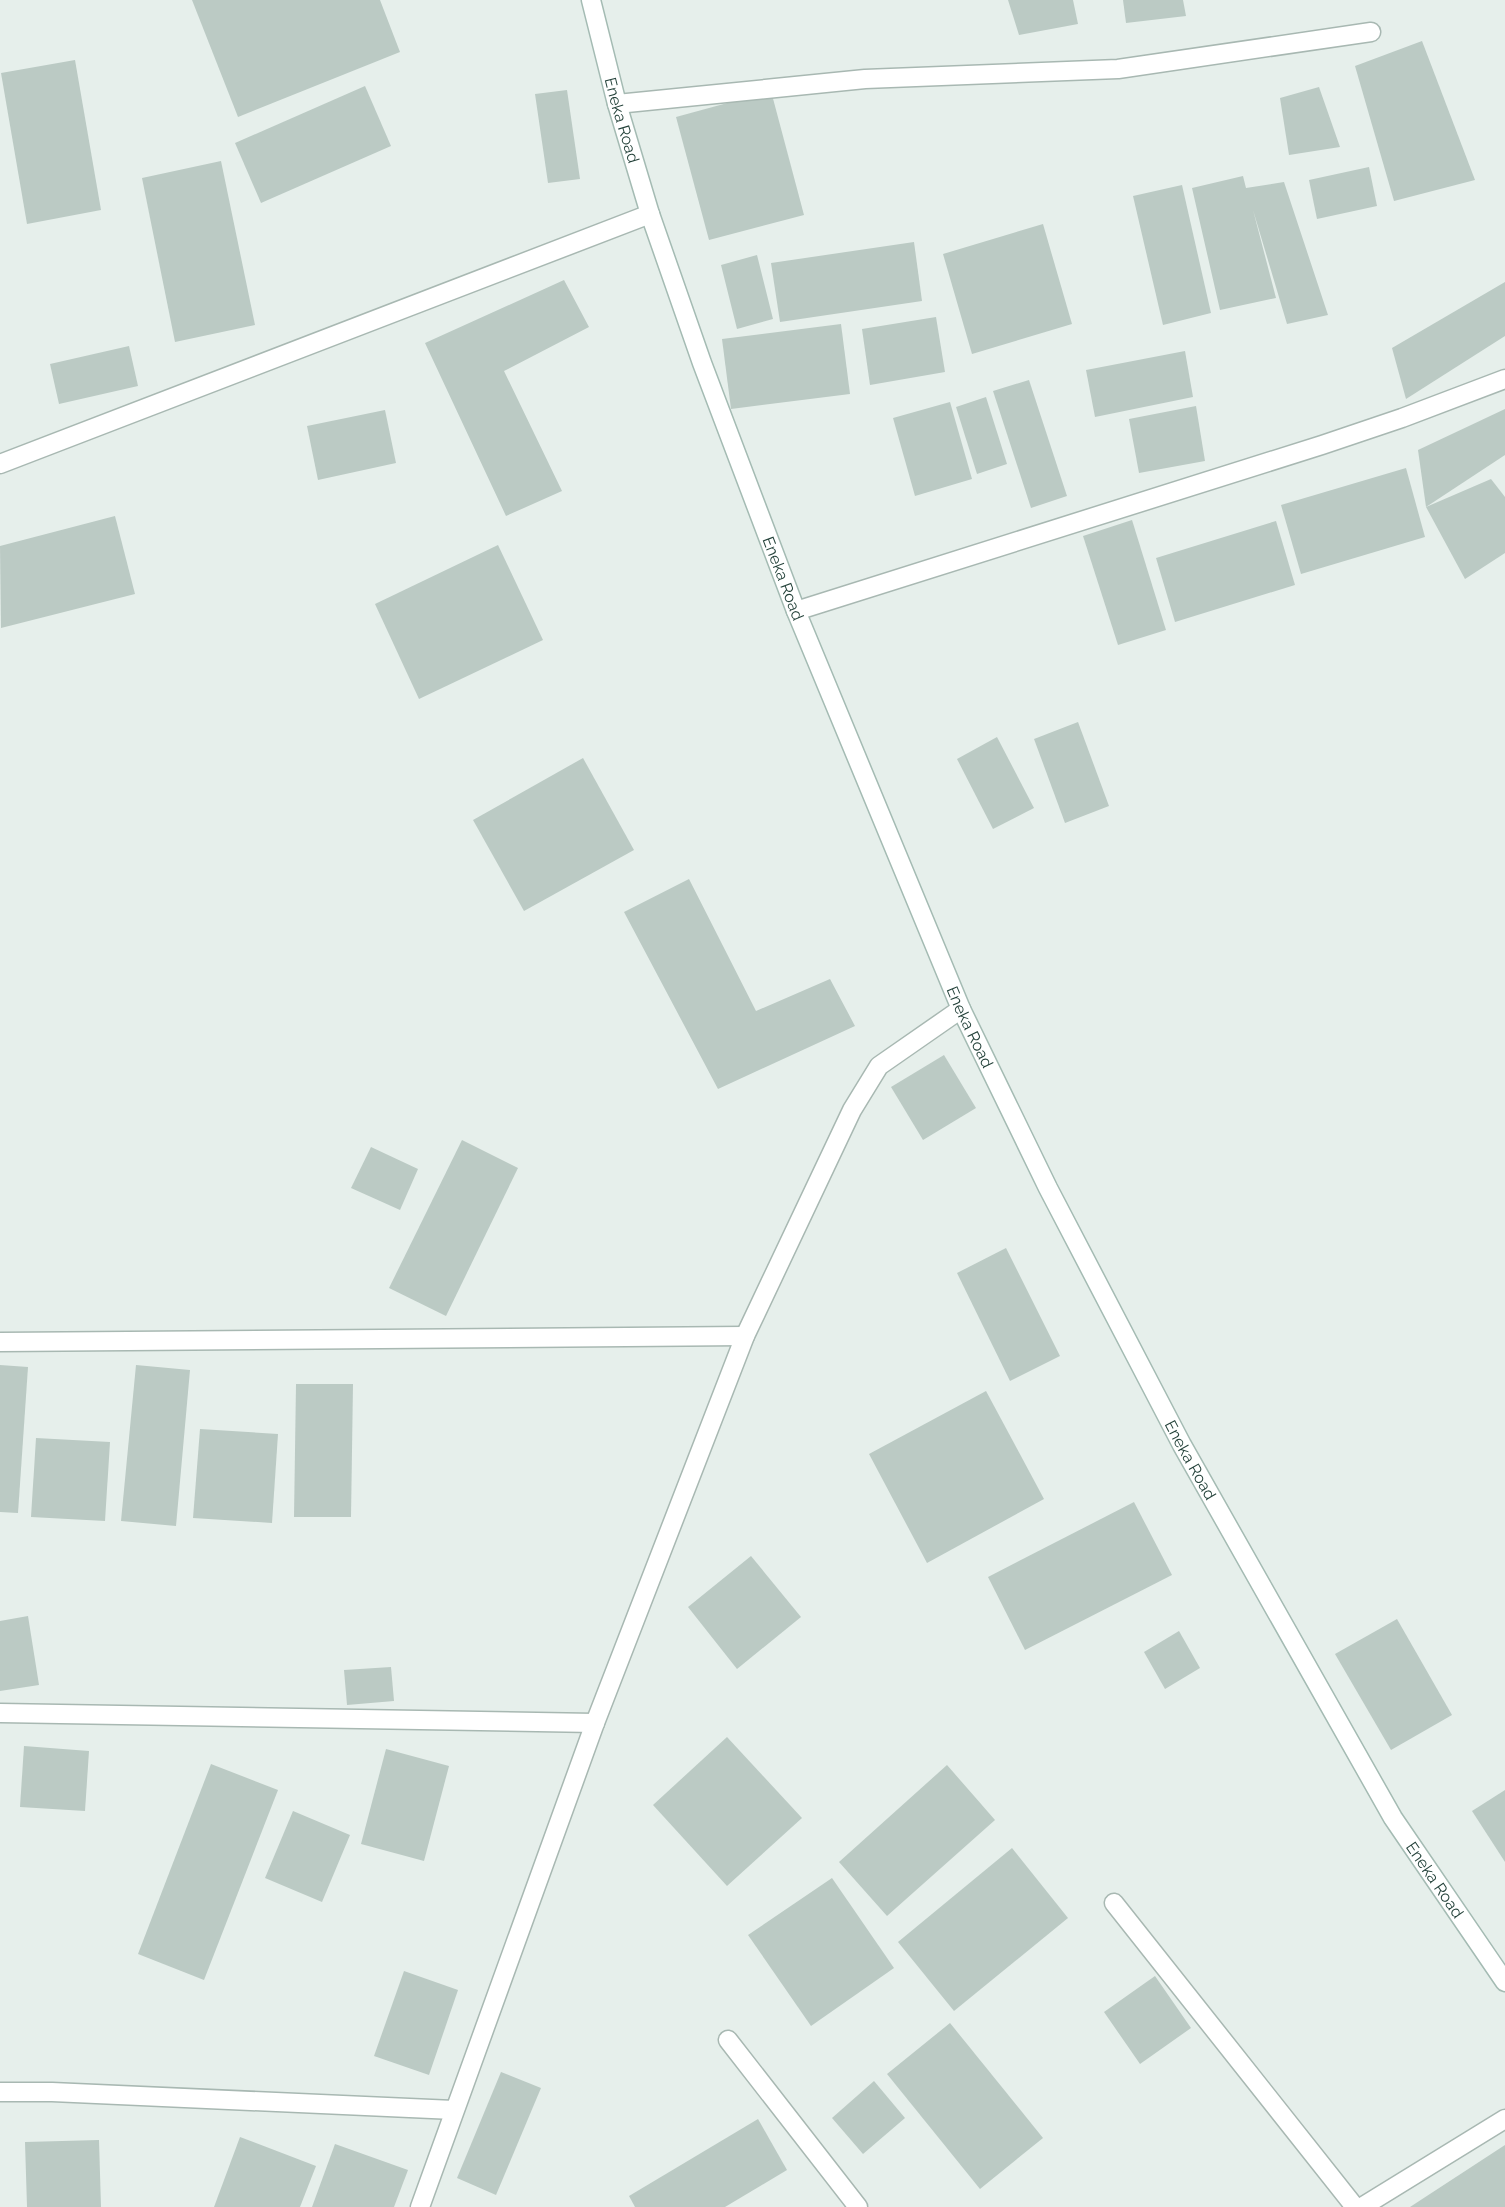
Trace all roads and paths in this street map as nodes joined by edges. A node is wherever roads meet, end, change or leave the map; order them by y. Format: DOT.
graph roads {
  1 [pos="591,0"];
  2 [pos="1371,32"];
  3 [pos="617,104"];
  4 [pos="650,214"];
  5 [pos="1505,379"];
  6 [pos="0,464"];
  7 [pos="796,611"];
  8 [pos="961,1009"];
  9 [pos="745,1336"];
  10 [pos="0,1342"];
  11 [pos="0,1713"];
  12 [pos="595,1722"];
  13 [pos="1114,1902"];
  14 [pos="1505,1982"];
  15 [pos="728,2040"];
  16 [pos="0,2092"];
  17 [pos="454,2110"];
  18 [pos="1505,2118"];
  19 [pos="420,2207"];
  20 [pos="858,2207"];
  21 [pos="1355,2207"];
  22 [pos="1362,2207"];
  1 -- 3 [label="street, Eneka Road"];
  2 -- 3 [label="street"];
  3 -- 4 [label="street, Eneka Road"];
  4 -- 6 [label="street"];
  4 -- 7 [label="street, Eneka Road"];
  5 -- 7 [label="street"];
  7 -- 8 [label="street, Eneka Road"];
  8 -- 9 [label="street"];
  8 -- 14 [label="street, Eneka Road"];
  9 -- 10 [label="street"];
  9 -- 12 [label="street"];
  11 -- 12 [label="street"];
  12 -- 17 [label="street"];
  13 -- 21 [label="street"];
  15 -- 20 [label="street"];
  16 -- 17 [label="street"];
  17 -- 19 [label="street"];
  18 -- 22 [label="street"];
}
